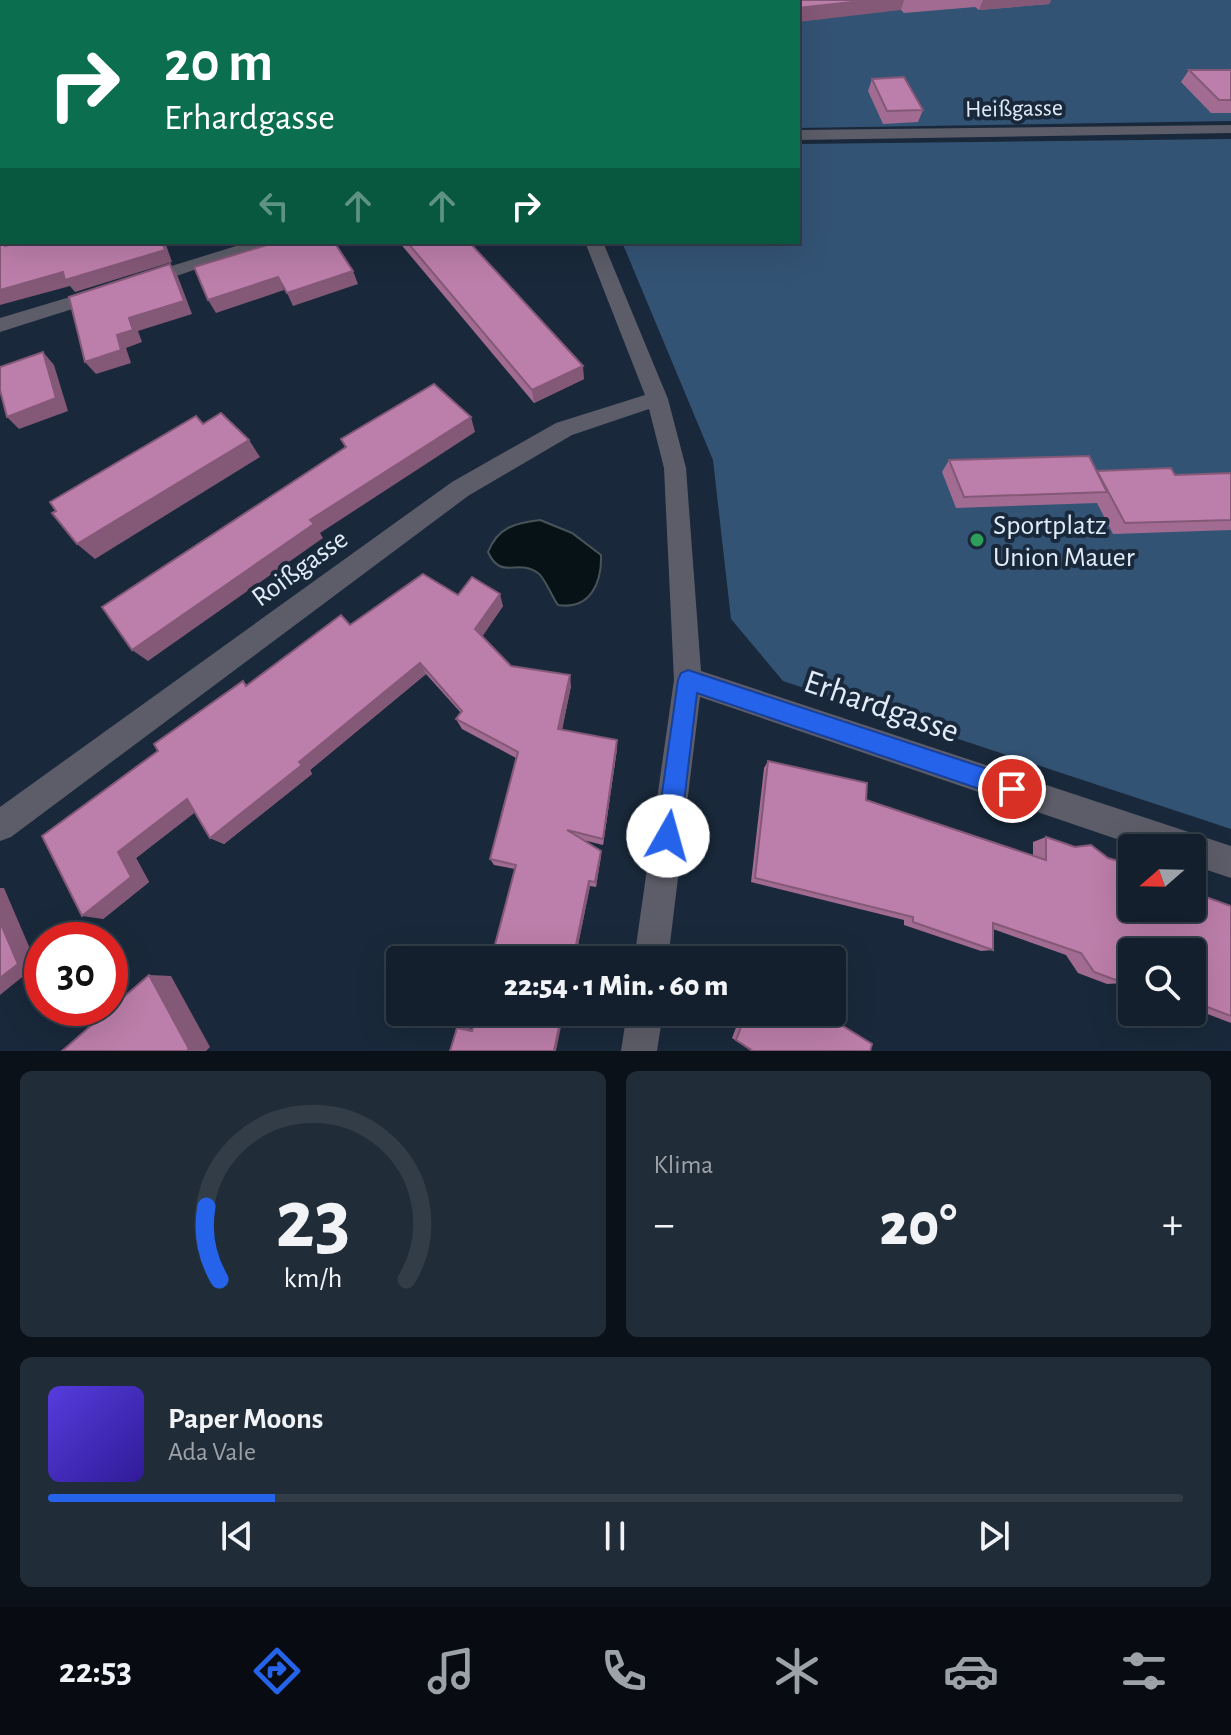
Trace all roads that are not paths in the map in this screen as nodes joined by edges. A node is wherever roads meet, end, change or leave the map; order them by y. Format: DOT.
graph roads {
  1 [pos="1231,129"];
  2 [pos="800,135"];
  3 [pos="261,244"];
  4 [pos="595,244"];
  5 [pos="0,325"];
  6 [pos="657,399"];
  7 [pos="688,680"];
  8 [pos="0,826"];
  9 [pos="1148,834"];
  10 [pos="1206,853"];
  11 [pos="1231,862"];
  12 [pos="653,946"];
  13 [pos="643,1026"];
  14 [pos="639,1051"];
  1 -- 2 [label="street, Heißgasse"];
  3 -- 5 [label="street"];
  4 -- 6 [label="street"];
  6 -- 7 [label="street"];
  6 -- 8 [label="street, Roißgasse"];
  7 -- 9 [label="street, Erhardgasse"];
  7 -- 12 [label="street"];
  10 -- 11 [label="street, Erhardgasse"];
  13 -- 14 [label="street"];
}
